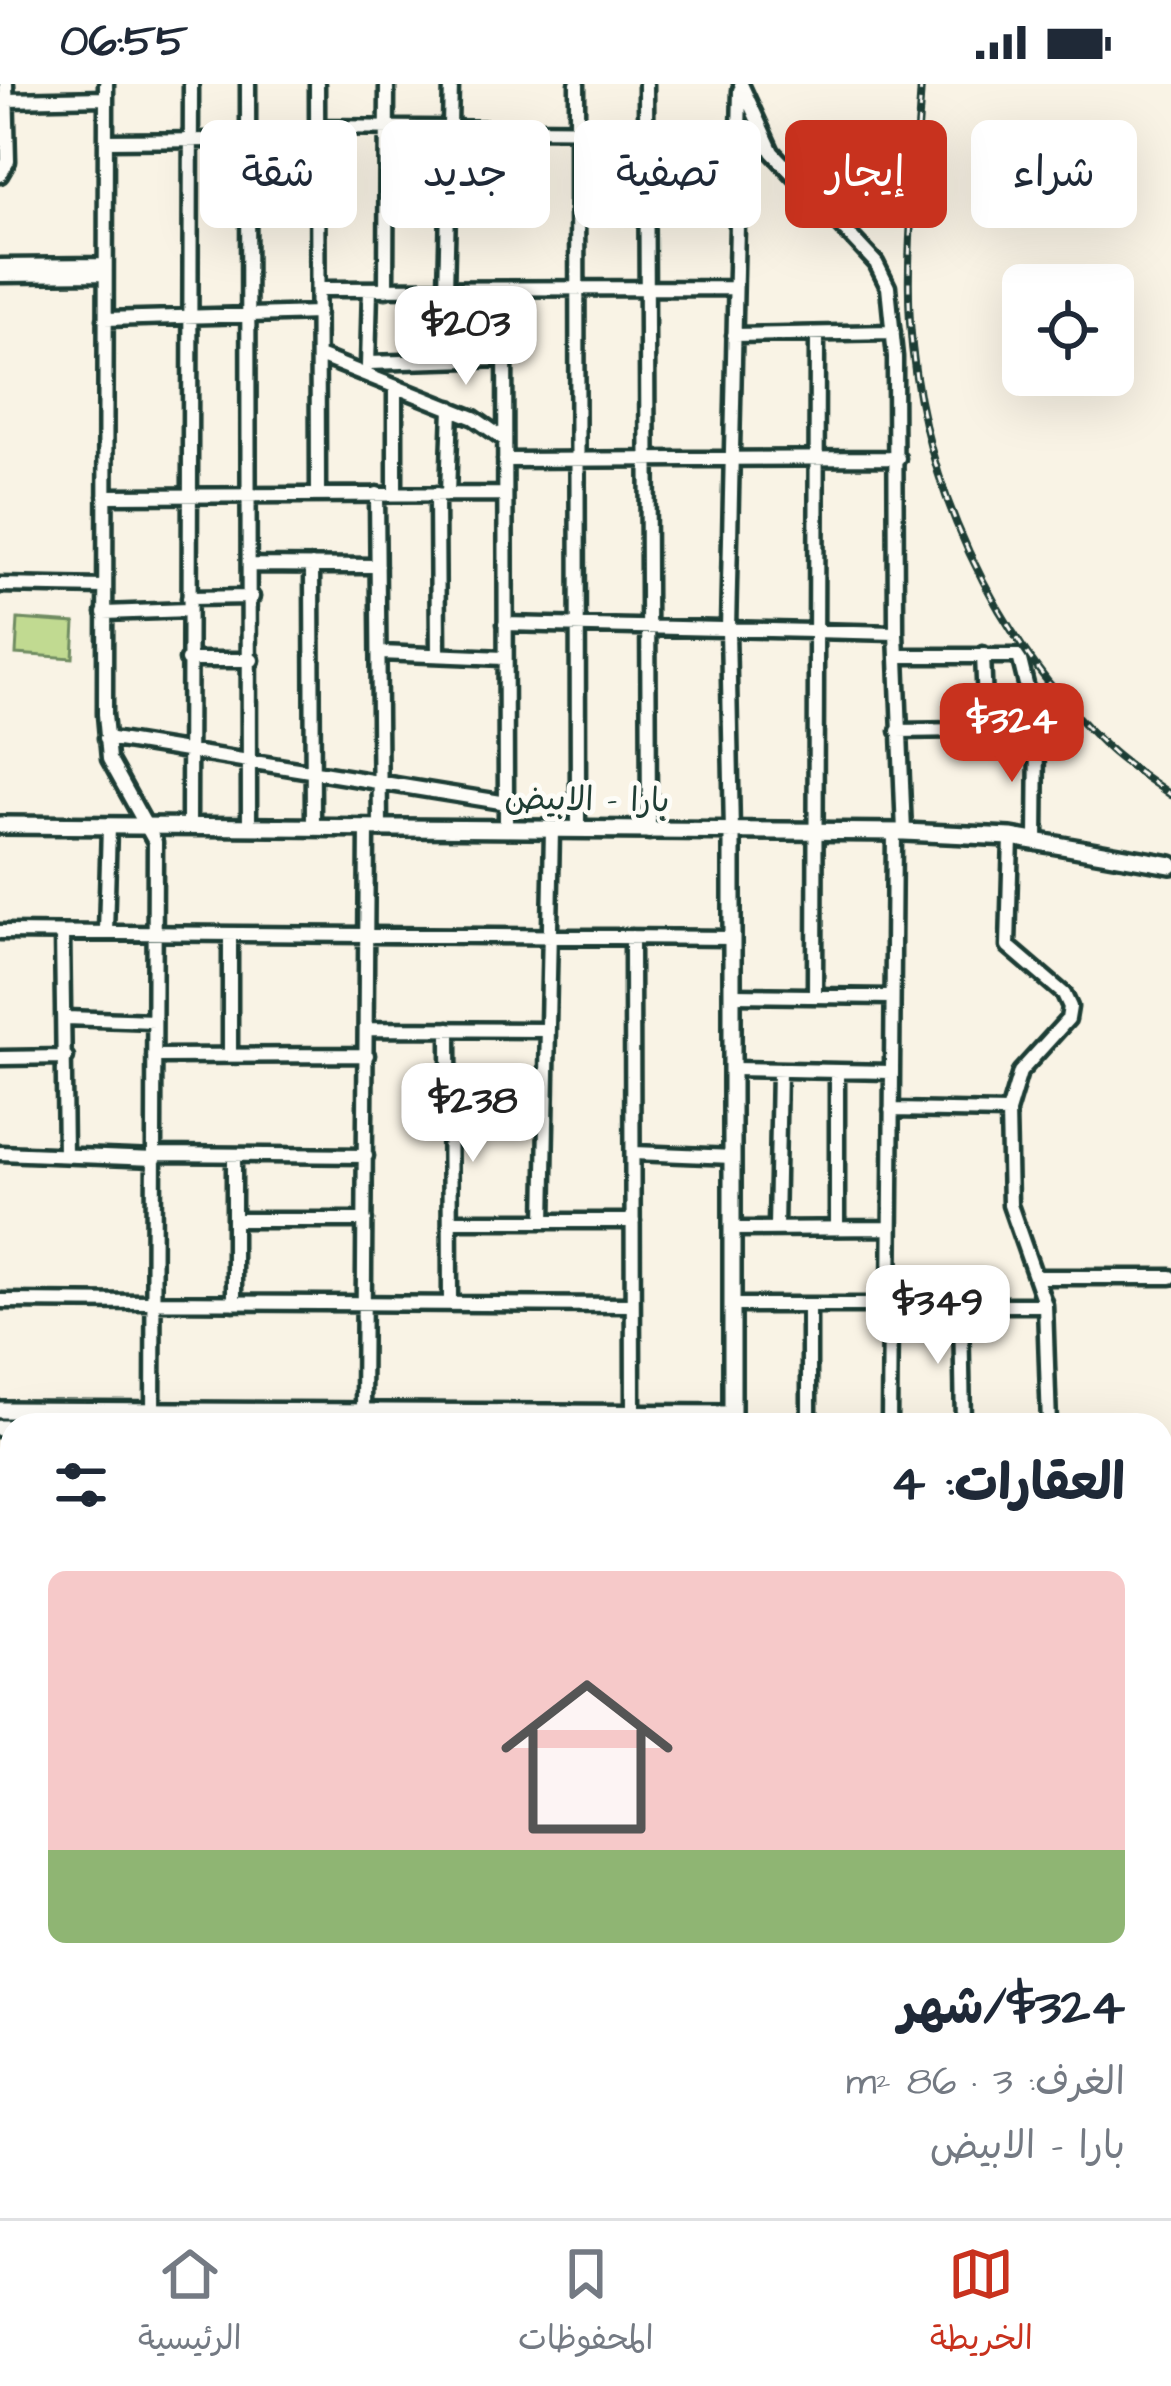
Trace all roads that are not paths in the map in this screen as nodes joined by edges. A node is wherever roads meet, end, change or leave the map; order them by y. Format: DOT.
graph roads {
  1 [pos="7,84"];
  2 [pos="191,84"];
  3 [pos="248,84"];
  4 [pos="317,84"];
  5 [pos="387,84"];
  6 [pos="451,84"];
  7 [pos="577,84"];
  8 [pos="646,84"];
  9 [pos="741,84"];
  10 [pos="106,91"];
  11 [pos="7,100"];
  12 [pos="248,120"];
  13 [pos="317,120"];
  14 [pos="386,120"];
  15 [pos="449,120"];
  16 [pos="575,120"];
  17 [pos="644,120"];
  18 [pos="739,120"];
  19 [pos="190,139"];
  20 [pos="200,139"];
  21 [pos="106,141"];
  22 [pos="0,175"];
  23 [pos="248,228"];
  24 [pos="318,228"];
  25 [pos="386,228"];
  26 [pos="447,228"];
  27 [pos="574,228"];
  28 [pos="645,228"];
  29 [pos="736,228"];
  30 [pos="105,269"];
  31 [pos="0,270"];
  32 [pos="735,288"];
  33 [pos="318,289"];
  34 [pos="646,289"];
  35 [pos="370,290"];
  36 [pos="386,290"];
  37 [pos="446,290"];
  38 [pos="505,290"];
  39 [pos="574,290"];
  40 [pos="318,313"];
  41 [pos="248,314"];
  42 [pos="189,316"];
  43 [pos="106,319"];
  44 [pos="893,332"];
  45 [pos="817,334"];
  46 [pos="734,335"];
  47 [pos="319,356"];
  48 [pos="505,359"];
  49 [pos="368,363"];
  50 [pos="367,379"];
  51 [pos="395,389"];
  52 [pos="451,408"];
  53 [pos="505,440"];
  54 [pos="816,458"];
  55 [pos="898,458"];
  56 [pos="505,460"];
  57 [pos="580,460"];
  58 [pos="646,460"];
  59 [pos="732,460"];
  60 [pos="318,493"];
  61 [pos="250,494"];
  62 [pos="377,494"];
  63 [pos="395,494"];
  64 [pos="442,494"];
  65 [pos="503,494"];
  66 [pos="186,495"];
  67 [pos="105,496"];
  68 [pos="252,565"];
  69 [pos="312,565"];
  70 [pos="378,566"];
  71 [pos="0,585"];
  72 [pos="104,587"];
  73 [pos="252,597"];
  74 [pos="189,604"];
  75 [pos="104,613"];
  76 [pos="506,625"];
  77 [pos="579,627"];
  78 [pos="648,628"];
  79 [pos="728,629"];
  80 [pos="816,631"];
  81 [pos="896,633"];
  82 [pos="380,653"];
  83 [pos="983,654"];
  84 [pos="438,655"];
  85 [pos="897,656"];
  86 [pos="504,658"];
  87 [pos="188,660"];
  88 [pos="252,660"];
  89 [pos="1037,729"];
  90 [pos="986,730"];
  91 [pos="898,731"];
  92 [pos="106,738"];
  93 [pos="189,751"];
  94 [pos="251,760"];
  95 [pos="313,771"];
  96 [pos="380,779"];
  97 [pos="507,802"];
  98 [pos="0,825"];
  99 [pos="148,825"];
  100 [pos="189,825"];
  101 [pos="109,826"];
  102 [pos="250,826"];
  103 [pos="313,827"];
  104 [pos="374,827"];
  105 [pos="506,829"];
  106 [pos="552,830"];
  107 [pos="578,830"];
  108 [pos="649,832"];
  109 [pos="899,832"];
  110 [pos="732,833"];
  111 [pos="815,833"];
  112 [pos="1011,838"];
  113 [pos="1036,841"];
  114 [pos="1171,865"];
  115 [pos="0,932"];
  116 [pos="106,932"];
  117 [pos="156,932"];
  118 [pos="62,933"];
  119 [pos="368,934"];
  120 [pos="230,935"];
  121 [pos="632,937"];
  122 [pos="550,938"];
  123 [pos="733,938"];
  124 [pos="733,994"];
  125 [pos="815,996"];
  126 [pos="892,997"];
  127 [pos="67,1018"];
  128 [pos="154,1021"];
  129 [pos="368,1029"];
  130 [pos="449,1029"];
  131 [pos="548,1030"];
  132 [pos="230,1055"];
  133 [pos="367,1055"];
  134 [pos="154,1056"];
  135 [pos="66,1057"];
  136 [pos="0,1058"];
  137 [pos="734,1069"];
  138 [pos="779,1070"];
  139 [pos="837,1071"];
  140 [pos="891,1072"];
  141 [pos="891,1110"];
  142 [pos="1008,1112"];
  143 [pos="634,1153"];
  144 [pos="0,1154"];
  145 [pos="65,1154"];
  146 [pos="155,1156"];
  147 [pos="366,1156"];
  148 [pos="734,1157"];
  149 [pos="235,1158"];
  150 [pos="233,1220"];
  151 [pos="365,1220"];
  152 [pos="450,1221"];
  153 [pos="544,1221"];
  154 [pos="633,1221"];
  155 [pos="776,1227"];
  156 [pos="837,1227"];
  157 [pos="733,1228"];
  158 [pos="889,1228"];
  159 [pos="1171,1276"];
  160 [pos="1039,1277"];
  161 [pos="0,1300"];
  162 [pos="364,1302"];
  163 [pos="450,1302"];
  164 [pos="234,1303"];
  165 [pos="153,1304"];
  166 [pos="632,1305"];
  167 [pos="733,1305"];
  168 [pos="1045,1305"];
  169 [pos="809,1306"];
  170 [pos="889,1308"];
  171 [pos="961,1309"];
  172 [pos="0,1410"];
  173 [pos="363,1412"];
  174 [pos="58,1413"];
  175 [pos="154,1413"];
  176 [pos="328,1413"];
  177 [pos="633,1413"];
  178 [pos="732,1413"];
  179 [pos="808,1413"];
  180 [pos="889,1413"];
  181 [pos="963,1413"];
  182 [pos="1049,1413"];
  1 -- 11 [label="street"];
  2 -- 19 [label="street"];
  3 -- 12 [label="street"];
  4 -- 13 [label="street"];
  5 -- 14 [label="street"];
  6 -- 15 [label="street"];
  7 -- 16 [label="street"];
  8 -- 17 [label="street"];
  9 -- 18 [label="street"];
  9 -- 44 [label="street"];
  10 -- 11 [label="street"];
  10 -- 21 [label="street"];
  11 -- 22 [label="street"];
  19 -- 20 [label="street"];
  19 -- 21 [label="street"];
  19 -- 42 [label="street"];
  21 -- 30 [label="street"];
  23 -- 41 [label="street"];
  24 -- 33 [label="street"];
  25 -- 36 [label="street"];
  26 -- 37 [label="street"];
  27 -- 39 [label="street"];
  28 -- 34 [label="street"];
  29 -- 32 [label="street"];
  30 -- 31 [label="street"];
  30 -- 43 [label="street"];
  32 -- 34 [label="street"];
  32 -- 46 [label="street"];
  33 -- 35 [label="street"];
  33 -- 40 [label="street"];
  34 -- 39 [label="street"];
  34 -- 58 [label="street"];
  35 -- 36 [label="street"];
  35 -- 49 [label="street"];
  36 -- 37 [label="street"];
  37 -- 38 [label="street"];
  38 -- 39 [label="street"];
  38 -- 48 [label="street"];
  39 -- 57 [label="street"];
  40 -- 41 [label="street"];
  40 -- 47 [label="street"];
  41 -- 42 [label="street"];
  41 -- 61 [label="street"];
  42 -- 43 [label="street"];
  42 -- 66 [label="street"];
  43 -- 67 [label="street"];
  44 -- 45 [label="street"];
  44 -- 55 [label="street"];
  45 -- 46 [label="street"];
  45 -- 54 [label="street"];
  46 -- 59 [label="street"];
  47 -- 50 [label="street"];
  47 -- 60 [label="street"];
  48 -- 49 [label="street"];
  48 -- 53 [label="street"];
  49 -- 50 [label="street"];
  50 -- 51 [label="street"];
  51 -- 52 [label="street"];
  51 -- 63 [label="street"];
  52 -- 53 [label="street"];
  52 -- 64 [label="street"];
  53 -- 56 [label="street"];
  54 -- 55 [label="street"];
  54 -- 59 [label="street"];
  54 -- 80 [label="street"];
  55 -- 81 [label="street"];
  56 -- 57 [label="street"];
  56 -- 65 [label="street"];
  57 -- 58 [label="street"];
  57 -- 77 [label="street"];
  58 -- 59 [label="street"];
  58 -- 78 [label="street"];
  59 -- 79 [label="street"];
  60 -- 61 [label="street"];
  60 -- 62 [label="street"];
  61 -- 66 [label="street"];
  61 -- 68 [label="street"];
  62 -- 63 [label="street"];
  62 -- 70 [label="street"];
  63 -- 64 [label="street"];
  64 -- 65 [label="street"];
  64 -- 84 [label="street"];
  65 -- 76 [label="street"];
  66 -- 67 [label="street"];
  66 -- 74 [label="street"];
  67 -- 72 [label="street"];
  68 -- 69 [label="street"];
  68 -- 73 [label="street"];
  69 -- 70 [label="street"];
  69 -- 95 [label="street"];
  70 -- 82 [label="street"];
  71 -- 72 [label="street"];
  72 -- 75 [label="street"];
  73 -- 74 [label="street"];
  73 -- 88 [label="street"];
  74 -- 75 [label="street"];
  74 -- 87 [label="street"];
  75 -- 92 [label="street"];
  76 -- 77 [label="street"];
  76 -- 86 [label="street"];
  77 -- 78 [label="street"];
  77 -- 107 [label="street"];
  78 -- 79 [label="street"];
  78 -- 108 [label="street"];
  79 -- 80 [label="street"];
  79 -- 110 [label="street"];
  80 -- 81 [label="street"];
  80 -- 111 [label="street"];
  81 -- 85 [label="street"];
  82 -- 84 [label="street"];
  82 -- 96 [label="street"];
  83 -- 85 [label="street"];
  83 -- 89 [label="street"];
  83 -- 90 [label="street"];
  84 -- 86 [label="street"];
  85 -- 91 [label="street"];
  86 -- 97 [label="street"];
  87 -- 88 [label="street"];
  87 -- 93 [label="street"];
  88 -- 94 [label="street"];
  89 -- 90 [label="street"];
  89 -- 113 [label="street"];
  90 -- 91 [label="street"];
  91 -- 109 [label="street"];
  92 -- 93 [label="street"];
  92 -- 99 [label="street"];
  93 -- 94 [label="street"];
  93 -- 100 [label="street"];
  94 -- 95 [label="street"];
  94 -- 102 [label="street"];
  95 -- 96 [label="street"];
  95 -- 103 [label="street"];
  96 -- 97 [label="street"];
  96 -- 104 [label="street"];
  97 -- 105 [label="street"];
  98 -- 101 [label="main road, بارا - الابيض"];
  99 -- 100 [label="main road, بارا - الابيض"];
  99 -- 101 [label="main road, بارا - الابيض"];
  99 -- 117 [label="street"];
  100 -- 102 [label="main road, بارا - الابيض"];
  101 -- 116 [label="street"];
  102 -- 103 [label="main road, بارا - الابيض"];
  103 -- 104 [label="main road, بارا - الابيض"];
  104 -- 105 [label="main road, بارا - الابيض"];
  104 -- 119 [label="street"];
  105 -- 106 [label="main road, بارا - الابيض"];
  106 -- 107 [label="main road, بارا - الابيض"];
  106 -- 122 [label="street"];
  107 -- 108 [label="main road, بارا - الابيض"];
  108 -- 110 [label="main road, بارا - الابيض"];
  109 -- 111 [label="main road, بارا - الابيض"];
  109 -- 112 [label="main road, بارا - الابيض"];
  109 -- 126 [label="street"];
  110 -- 111 [label="main road, بارا - الابيض"];
  110 -- 123 [label="main road"];
  111 -- 125 [label="street"];
  112 -- 113 [label="main road, بارا - الابيض"];
  112 -- 142 [label="street"];
  113 -- 114 [label="main road, بارا - الابيض"];
  115 -- 118 [label="street"];
  116 -- 117 [label="street"];
  116 -- 118 [label="street"];
  117 -- 120 [label="street"];
  117 -- 128 [label="street"];
  118 -- 127 [label="street"];
  119 -- 120 [label="street"];
  119 -- 122 [label="street"];
  119 -- 129 [label="street"];
  120 -- 132 [label="street"];
  121 -- 122 [label="street"];
  121 -- 123 [label="street"];
  121 -- 143 [label="street"];
  122 -- 131 [label="street"];
  123 -- 124 [label="main road"];
  124 -- 125 [label="street"];
  124 -- 137 [label="main road"];
  125 -- 126 [label="street"];
  126 -- 140 [label="street"];
  127 -- 128 [label="street"];
  127 -- 135 [label="street"];
  128 -- 134 [label="street"];
  129 -- 130 [label="street"];
  129 -- 133 [label="street"];
  130 -- 131 [label="street"];
  130 -- 152 [label="street"];
  131 -- 153 [label="street"];
  132 -- 133 [label="street"];
  132 -- 134 [label="street"];
  133 -- 147 [label="street"];
  134 -- 146 [label="street"];
  135 -- 136 [label="street"];
  135 -- 145 [label="street"];
  137 -- 138 [label="street"];
  137 -- 148 [label="main road"];
  138 -- 139 [label="street"];
  138 -- 155 [label="street"];
  139 -- 140 [label="street"];
  139 -- 156 [label="street"];
  140 -- 141 [label="street"];
  141 -- 142 [label="street"];
  141 -- 158 [label="street"];
  142 -- 160 [label="street"];
  143 -- 148 [label="street"];
  143 -- 154 [label="street"];
  144 -- 145 [label="street"];
  145 -- 146 [label="street"];
  146 -- 149 [label="street"];
  146 -- 165 [label="street"];
  147 -- 149 [label="street"];
  147 -- 151 [label="street"];
  148 -- 157 [label="main road"];
  149 -- 150 [label="street"];
  150 -- 151 [label="street"];
  150 -- 164 [label="street"];
  151 -- 162 [label="street"];
  152 -- 153 [label="street"];
  152 -- 163 [label="street"];
  153 -- 154 [label="street"];
  154 -- 166 [label="street"];
  155 -- 156 [label="street"];
  155 -- 157 [label="street"];
  156 -- 158 [label="street"];
  157 -- 167 [label="main road"];
  158 -- 170 [label="street"];
  159 -- 160 [label="street"];
  160 -- 168 [label="street"];
  161 -- 165 [label="street"];
  162 -- 163 [label="street"];
  162 -- 164 [label="street"];
  162 -- 173 [label="street"];
  163 -- 166 [label="street"];
  164 -- 165 [label="street"];
  165 -- 175 [label="street"];
  166 -- 177 [label="street"];
  167 -- 169 [label="street"];
  167 -- 178 [label="main road"];
  168 -- 171 [label="street"];
  168 -- 182 [label="street"];
  169 -- 170 [label="street"];
  169 -- 179 [label="street"];
  170 -- 171 [label="street"];
  170 -- 180 [label="street"];
  171 -- 181 [label="street"];
  172 -- 174 [label="main road"];
  173 -- 176 [label="main road"];
  173 -- 177 [label="main road"];
}
